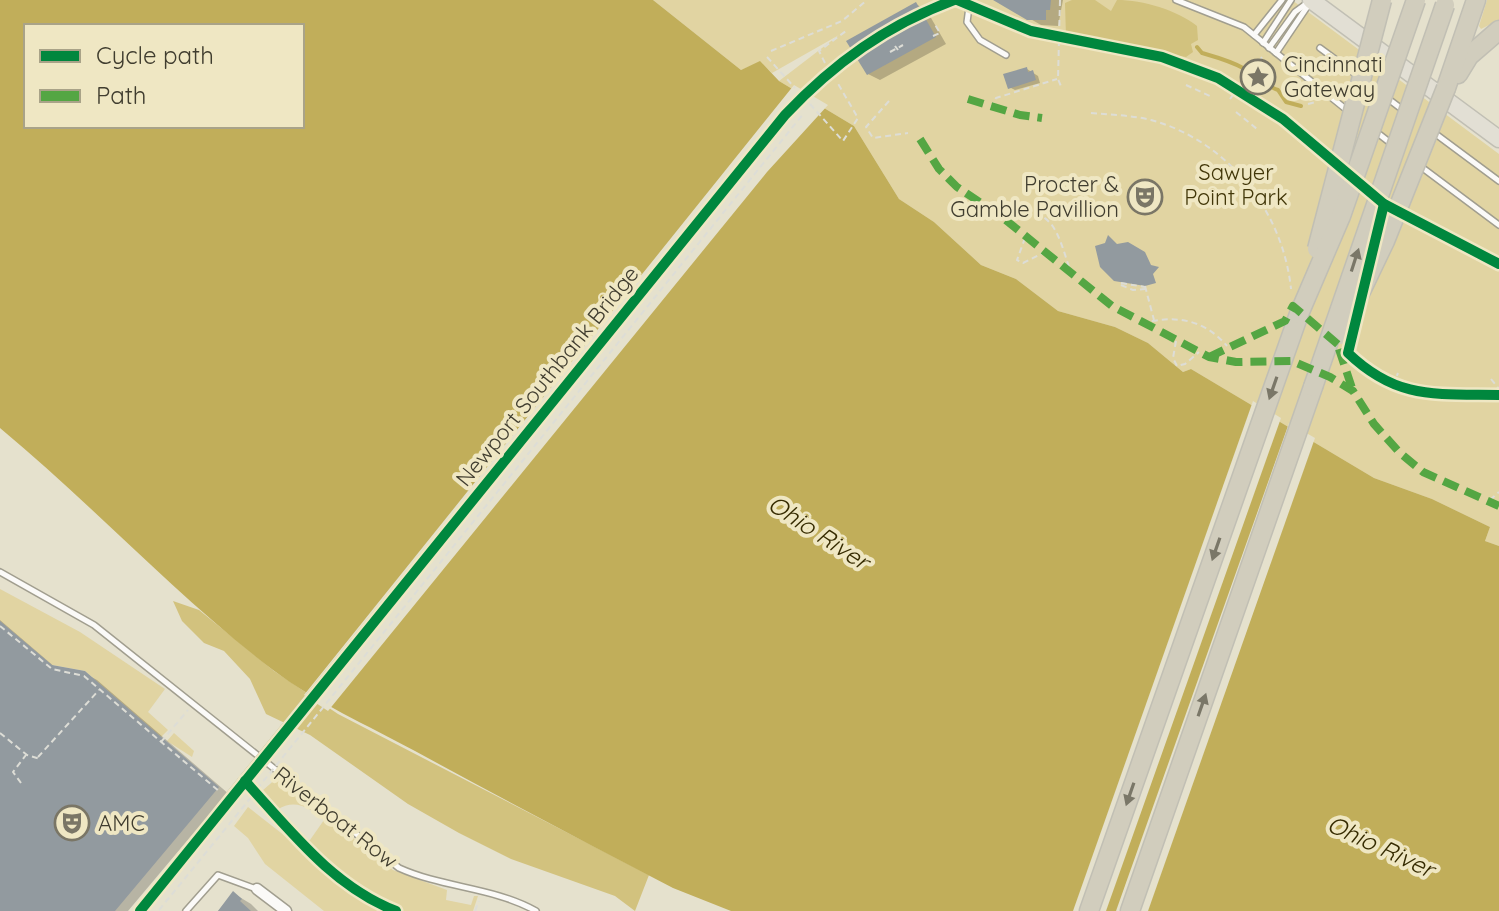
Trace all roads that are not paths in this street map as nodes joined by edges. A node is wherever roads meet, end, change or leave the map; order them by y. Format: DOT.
graph roads {
  1 [pos="956,0"];
  2 [pos="1176,0"];
  3 [pos="1282,0"];
  4 [pos="1291,0"];
  5 [pos="1311,0"];
  6 [pos="1382,0"];
  7 [pos="1416,0"];
  8 [pos="1447,0"];
  9 [pos="1476,0"];
  10 [pos="1499,30"];
  11 [pos="1254,35"];
  12 [pos="1263,43"];
  13 [pos="1269,48"];
  14 [pos="1320,48"];
  15 [pos="1276,53"];
  16 [pos="1006,55"];
  17 [pos="1446,88"];
  18 [pos="1410,115"];
  19 [pos="1423,125"];
  20 [pos="1499,139"];
  21 [pos="1398,149"];
  22 [pos="1410,158"];
  23 [pos="1499,181"];
  24 [pos="1499,225"];
  25 [pos="1299,314"];
  26 [pos="1313,387"];
  27 [pos="0,572"];
  28 [pos="257,889"];
  29 [pos="140,911"];
  30 [pos="186,911"];
  31 [pos="286,911"];
  32 [pos="536,911"];
  33 [pos="1089,911"];
  34 [pos="1130,911"];
  1 -- 16 [label="lane"];
  1 -- 29 [label="street, Newport Southbank Bridge, bridge"];
  2 -- 11 [label="lane"];
  3 -- 11 [label="lane"];
  4 -- 12 [label="lane"];
  5 -- 13 [label="lane"];
  5 -- 15 [label="lane"];
  5 -- 20 [label="main road"];
  6 -- 25 [label="highway, bridge"];
  7 -- 25 [label="highway, bridge"];
  26 -- 8 [label="highway, one-way, bridge"];
  9 -- 17 [label="highway"];
  10 -- 17 [label="highway"];
  11 -- 12 [label="lane"];
  12 -- 13 [label="lane"];
  13 -- 15 [label="lane"];
  14 -- 18 [label="lane"];
  15 -- 21 [label="lane"];
  17 -- 26 [label="highway, bridge"];
  19 -- 23 [label="lane"];
  22 -- 24 [label="lane"];
  25 -- 33 [label="highway, one-way"];
  34 -- 26 [label="highway, one-way"];
  27 -- 32 [label="lane, Riverboat Row"];
  28 -- 30 [label="lane"];
  28 -- 31 [label="street"];
}
